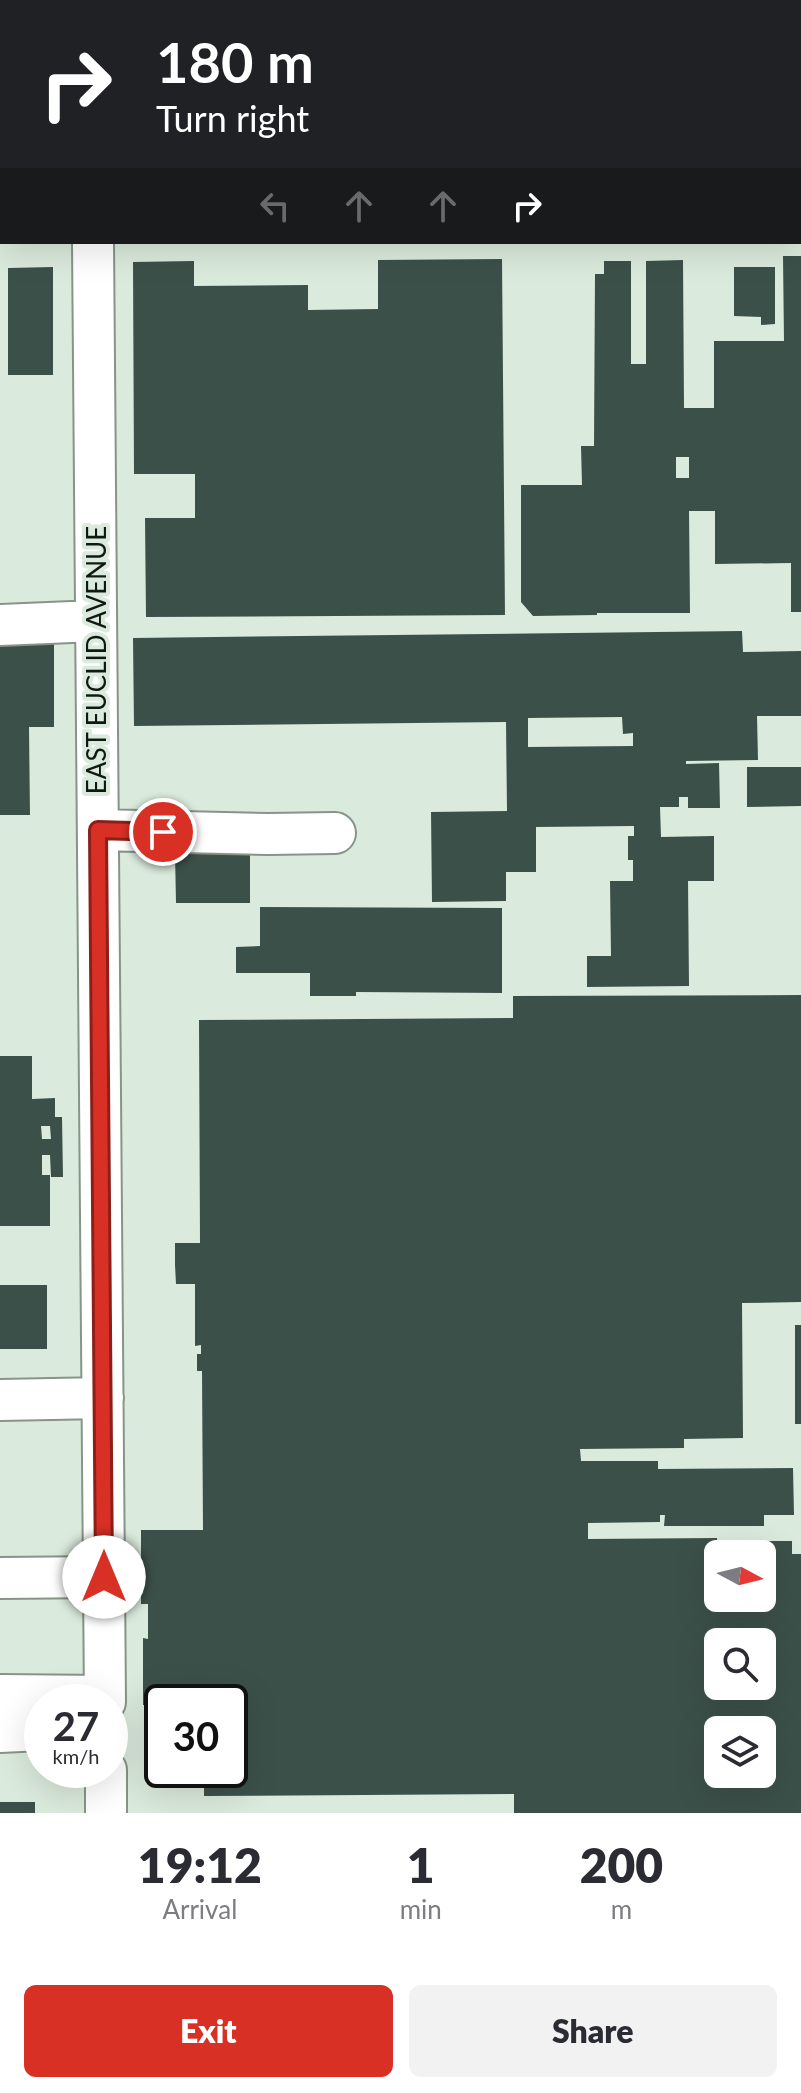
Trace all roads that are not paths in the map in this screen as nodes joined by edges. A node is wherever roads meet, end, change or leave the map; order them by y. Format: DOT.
graph roads {
  1 [pos="93,244"];
  2 [pos="96,621"];
  3 [pos="0,625"];
  4 [pos="98,830"];
  5 [pos="335,833"];
  6 [pos="103,1398"];
  7 [pos="0,1400"];
  8 [pos="104,1577"];
  9 [pos="0,1578"];
  10 [pos="105,1684"];
  11 [pos="0,1695"];
  12 [pos="24,1696"];
  13 [pos="24,1731"];
  14 [pos="0,1732"];
  15 [pos="106,1788"];
  16 [pos="106,1813"];
  1 -- 2 [label="street, EAST EUCLID AVENUE"];
  2 -- 3 [label="street"];
  2 -- 4 [label="street, EAST EUCLID AVENUE"];
  4 -- 5 [label="street"];
  4 -- 6 [label="street, EAST EUCLID AVENUE"];
  6 -- 7 [label="street"];
  6 -- 8 [label="street, EAST EUCLID AVENUE"];
  8 -- 9 [label="street"];
  8 -- 10 [label="street, EAST EUCLID AVENUE"];
  11 -- 12 [label="street"];
  13 -- 14 [label="street"];
  15 -- 16 [label="street"];
}
